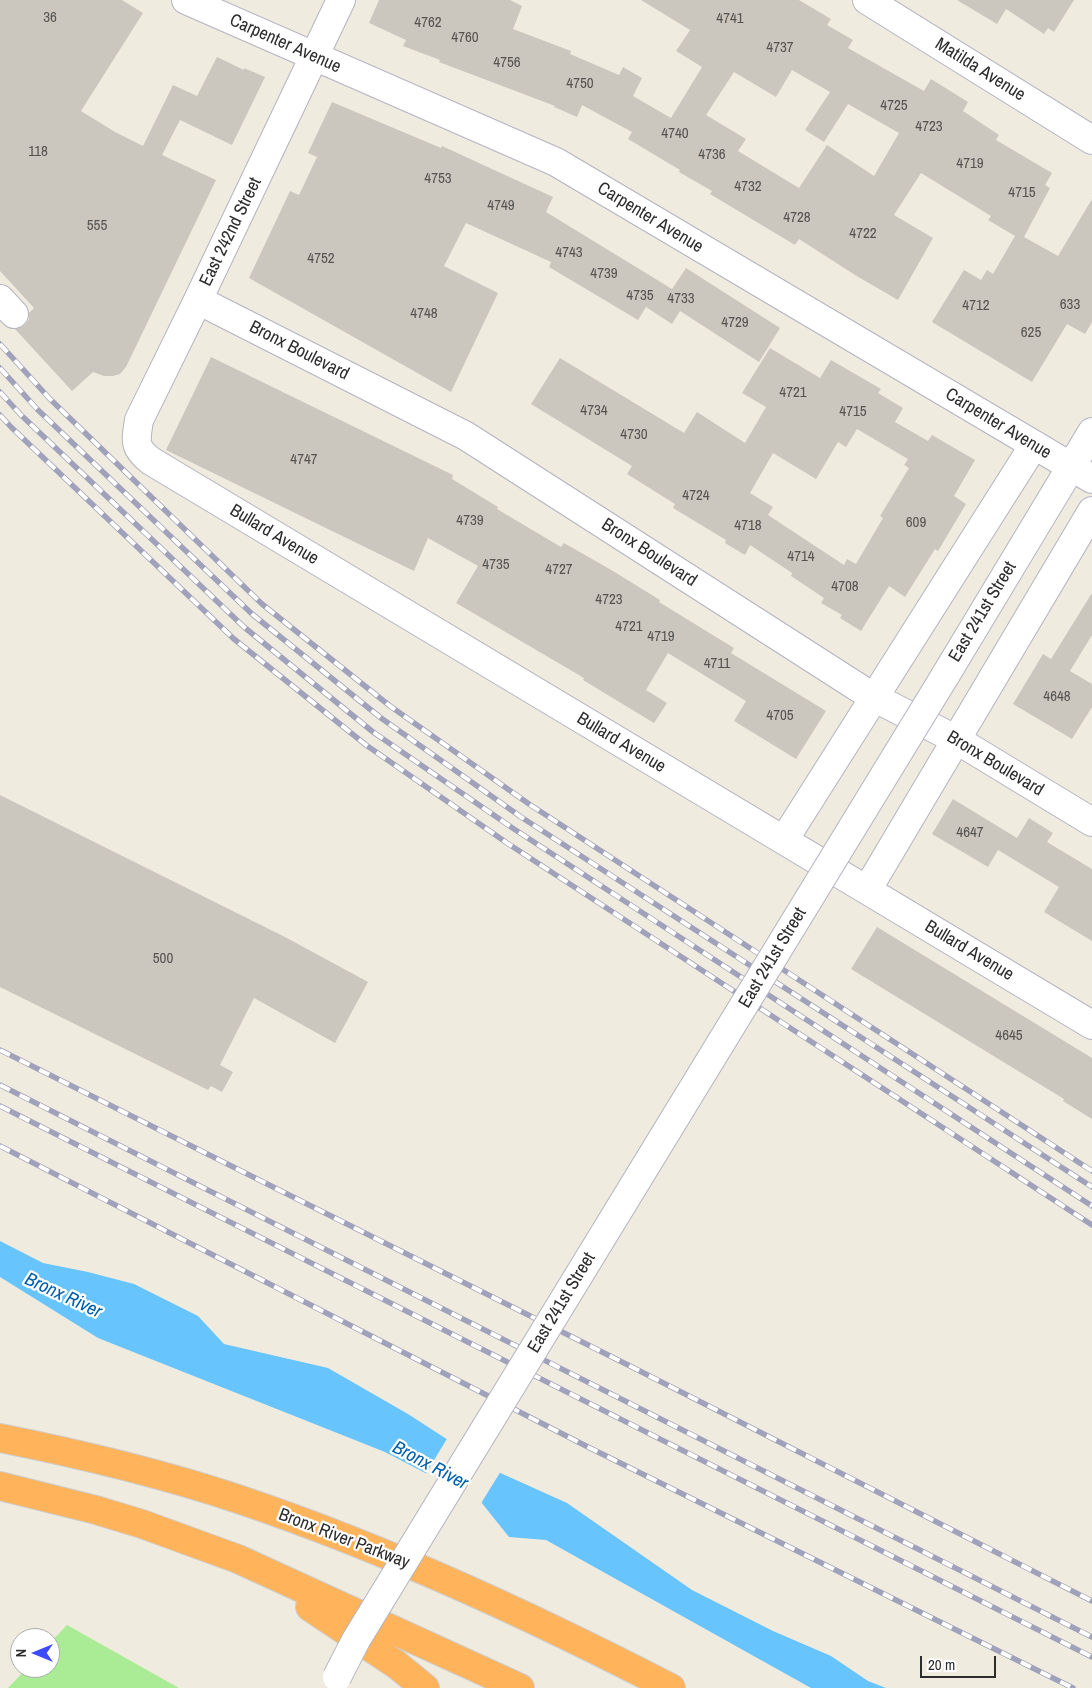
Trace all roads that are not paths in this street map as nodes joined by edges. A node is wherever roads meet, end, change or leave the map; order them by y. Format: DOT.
graph roads {
  1 [pos="186,0"];
  2 [pos="341,0"];
  3 [pos="867,0"];
  4 [pos="314,56"];
  5 [pos="1092,140"];
  6 [pos="198,300"];
  7 [pos="1092,432"];
  8 [pos="1034,445"];
  9 [pos="151,461"];
  10 [pos="1081,473"];
  11 [pos="1092,511"];
  12 [pos="873,697"];
  13 [pos="956,740"];
  14 [pos="1092,822"];
  15 [pos="784,840"];
  16 [pos="866,890"];
  17 [pos="1092,1024"];
  18 [pos="0,1438"];
  19 [pos="0,1486"];
  20 [pos="238,1559"];
  21 [pos="335,1682"];
  22 [pos="425,1688"];
  23 [pos="520,1688"];
  24 [pos="670,1688"];
  1 -- 4 [label="street, Carpenter Avenue"];
  2 -- 4 [label="street, East 242nd Street"];
  3 -- 5 [label="street, Matilda Avenue"];
  4 -- 6 [label="street, East 242nd Street"];
  4 -- 8 [label="street, Carpenter Avenue"];
  6 -- 9 [label="street, East 242nd Street"];
  6 -- 12 [label="street, Bronx Boulevard"];
  7 -- 10 [label="street, East 241st Street"];
  8 -- 10 [label="street, Carpenter Avenue"];
  8 -- 12 [label="street"];
  9 -- 15 [label="street, Bullard Avenue"];
  10 -- 21 [label="street, East 241st Street, bridge"];
  11 -- 13 [label="street"];
  12 -- 13 [label="street, Bronx Boulevard"];
  12 -- 15 [label="street"];
  13 -- 14 [label="street, Bronx Boulevard"];
  13 -- 16 [label="street"];
  15 -- 16 [label="street, Bullard Avenue"];
  16 -- 17 [label="street, Bullard Avenue"];
  18 -- 24 [label="highway, Bronx River Parkway"];
  19 -- 20 [label="highway"];
  20 -- 22 [label="highway"];
  20 -- 23 [label="highway"];
}
